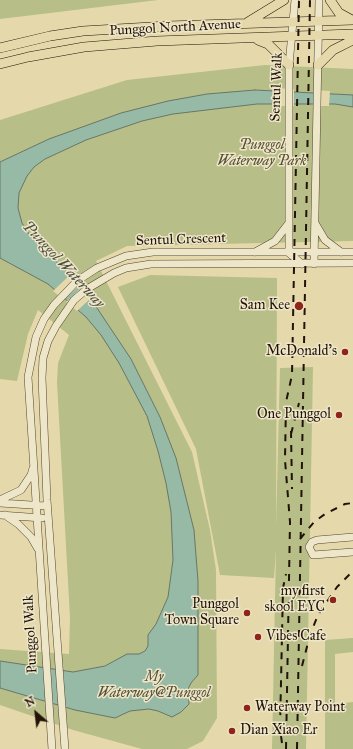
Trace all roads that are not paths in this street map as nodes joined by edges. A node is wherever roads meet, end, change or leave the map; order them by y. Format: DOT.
graph roads {
  1 [pos="284,0"];
  2 [pos="295,0"];
  3 [pos="318,0"];
  4 [pos="330,0"];
  5 [pos="353,20"];
  6 [pos="318,21"];
  7 [pos="293,22"];
  8 [pos="247,23"];
  9 [pos="353,34"];
  10 [pos="318,36"];
  11 [pos="292,37"];
  12 [pos="253,39"];
  13 [pos="353,40"];
  14 [pos="0,48"];
  15 [pos="0,64"];
  16 [pos="289,65"];
  17 [pos="318,66"];
  18 [pos="315,222"];
  19 [pos="289,223"];
  20 [pos="255,252"];
  21 [pos="314,252"];
  22 [pos="341,252"];
  23 [pos="353,252"];
  24 [pos="288,253"];
  25 [pos="353,263"];
  26 [pos="302,264"];
  27 [pos="314,264"];
  28 [pos="34,463"];
  29 [pos="0,500"];
  30 [pos="0,503"];
  31 [pos="37,505"];
  32 [pos="47,506"];
  33 [pos="3,515"];
  34 [pos="38,518"];
  35 [pos="48,519"];
  36 [pos="353,537"];
  37 [pos="39,551"];
  38 [pos="353,552"];
  39 [pos="65,748"];
  40 [pos="52,749"];
  1 -- 8 [label="main road"];
  2 -- 7 [label="street, Sentul Walk"];
  3 -- 6 [label="street"];
  4 -- 5 [label="main road"];
  5 -- 6 [label="main road, Punggol North Avenue"];
  6 -- 7 [label="main road, Punggol North Avenue"];
  6 -- 10 [label="street"];
  7 -- 8 [label="main road, Punggol North Avenue"];
  7 -- 11 [label="street, Sentul Walk"];
  8 -- 14 [label="main road, Punggol North Avenue"];
  9 -- 10 [label="main road, Punggol North Avenue"];
  10 -- 11 [label="main road, Punggol North Avenue"];
  10 -- 17 [label="street"];
  11 -- 12 [label="main road, Punggol North Avenue"];
  11 -- 16 [label="street, Sentul Walk"];
  12 -- 15 [label="main road, Punggol North Avenue"];
  12 -- 16 [label="main road"];
  13 -- 17 [label="main road"];
  16 -- 19 [label="street, Sentul Walk"];
  17 -- 18 [label="street"];
  18 -- 21 [label="street"];
  18 -- 22 [label="street"];
  19 -- 20 [label="street"];
  19 -- 24 [label="street, Sentul Walk"];
  20 -- 24 [label="street, Sentul Crescent"];
  20 -- 28 [label="street, Sentul Crescent"];
  21 -- 22 [label="street, Sentul Crescent"];
  21 -- 24 [label="street, Sentul Crescent"];
  21 -- 27 [label="street"];
  22 -- 23 [label="street, Sentul Crescent"];
  24 -- 26 [label="street"];
  25 -- 27 [label="street, Sentul Crescent"];
  26 -- 27 [label="street, Sentul Crescent"];
  26 -- 32 [label="street, Sentul Crescent"];
  28 -- 29 [label="street"];
  28 -- 31 [label="street, Sentul Crescent"];
  30 -- 31 [label="street"];
  31 -- 32 [label="street"];
  31 -- 34 [label="street, Sentul Crescent"];
  32 -- 35 [label="street, Sentul Crescent"];
  33 -- 34 [label="street"];
  33 -- 37 [label="street"];
  34 -- 35 [label="street"];
  34 -- 37 [label="street, Punggol Walk"];
  35 -- 39 [label="street, Punggol Walk"];
  36 -- 38 [label="street"];
  37 -- 40 [label="street, Punggol Walk"];
}
